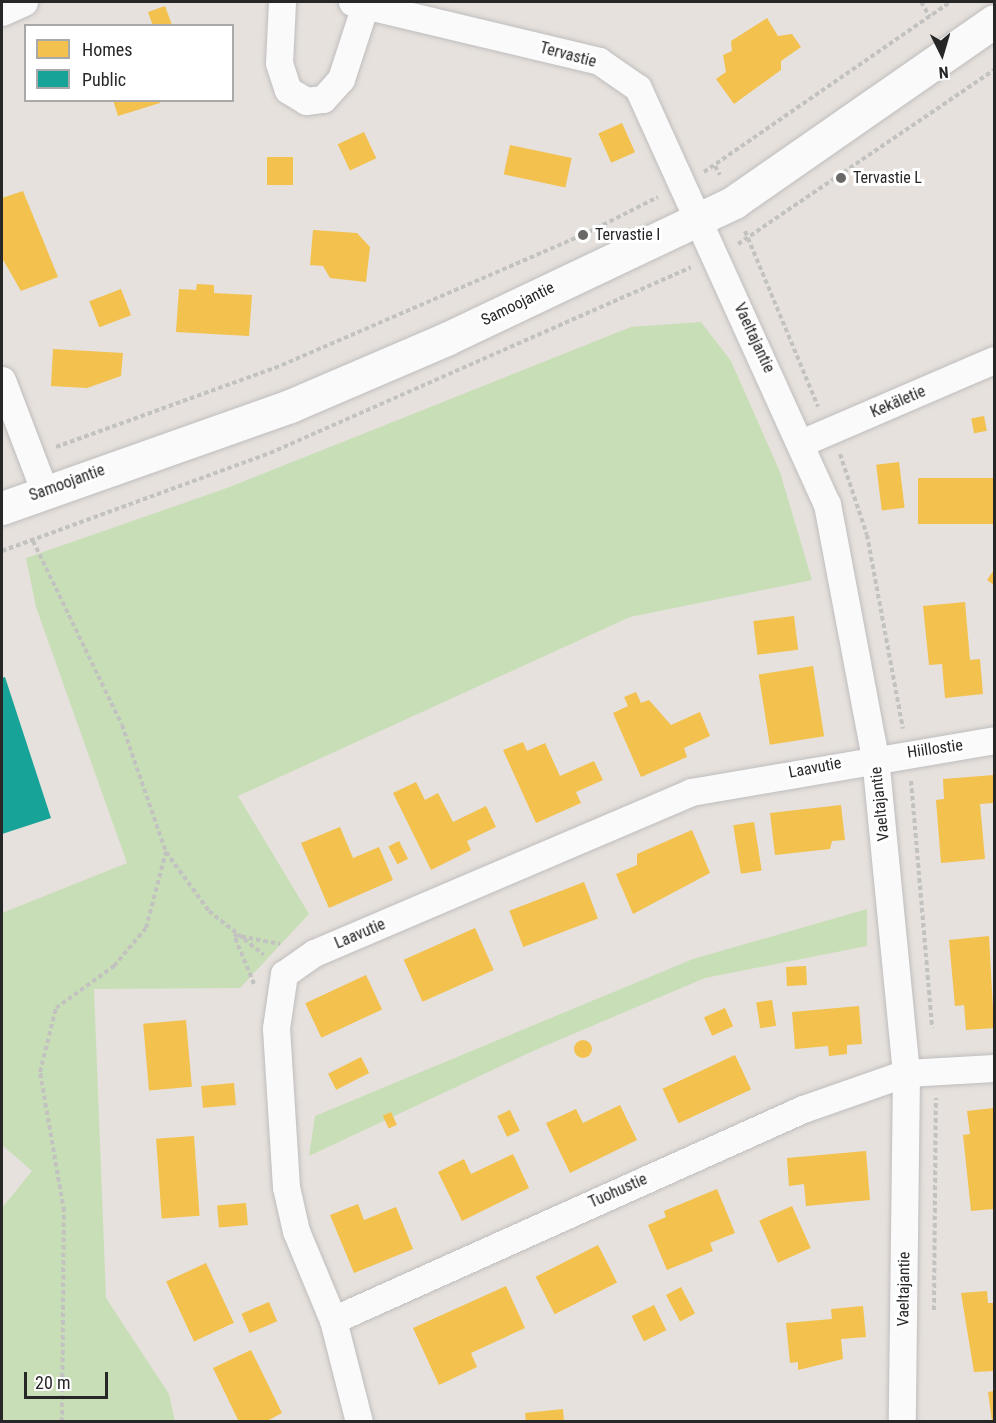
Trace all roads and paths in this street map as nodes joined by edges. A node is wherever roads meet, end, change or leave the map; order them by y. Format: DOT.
graph roads {
  1 [pos="24,2"];
  2 [pos="282,2"];
  3 [pos="921,2"];
  4 [pos="950,2"];
  5 [pos="359,3"];
  6 [pos="2,12"];
  7 [pos="930,17"];
  8 [pos="994,21"];
  9 [pos="683,184"];
  10 [pos="699,218"];
  11 [pos="994,360"];
  12 [pos="2,380"];
  13 [pos="801,442"];
  14 [pos="29,457"];
  15 [pos="44,490"];
  16 [pos="2,508"];
  17 [pos="33,541"];
  18 [pos="994,740"];
  19 [pos="875,757"];
  20 [pos="166,852"];
  21 [pos="234,936"];
  22 [pos="284,947"];
  23 [pos="284,974"];
  24 [pos="257,990"];
  25 [pos="994,1068"];
  26 [pos="906,1073"];
  27 [pos="333,1320"];
  28 [pos="62,1422"];
  29 [pos="359,1422"];
  30 [pos="902,1422"];
  1 -- 6 [label="street"];
  2 -- 5 [label="street"];
  3 -- 7 [label="path"];
  4 -- 7 [label="path"];
  5 -- 9 [label="street, Tervastie"];
  7 -- 9 [label="path"];
  8 -- 10 [label="street, Samoojantie"];
  9 -- 10 [label="street, Tervastie"];
  9 -- 14 [label="path"];
  10 -- 13 [label="street, Vaeltajantie"];
  10 -- 15 [label="street, Samoojantie"];
  11 -- 13 [label="street, Kekäletie"];
  12 -- 14 [label="street"];
  13 -- 19 [label="street, Vaeltajantie"];
  14 -- 15 [label="street"];
  15 -- 16 [label="street, Samoojantie"];
  17 -- 20 [label="path"];
  18 -- 19 [label="street, Hiillostie"];
  19 -- 23 [label="street, Laavutie"];
  19 -- 26 [label="street, Vaeltajantie"];
  20 -- 21 [label="path"];
  20 -- 28 [label="path"];
  21 -- 22 [label="path"];
  21 -- 23 [label="path"];
  21 -- 24 [label="path"];
  23 -- 27 [label="street"];
  25 -- 26 [label="street"];
  26 -- 27 [label="street, Tuohustie"];
  26 -- 30 [label="street, Vaeltajantie"];
  27 -- 29 [label="street"];
}
